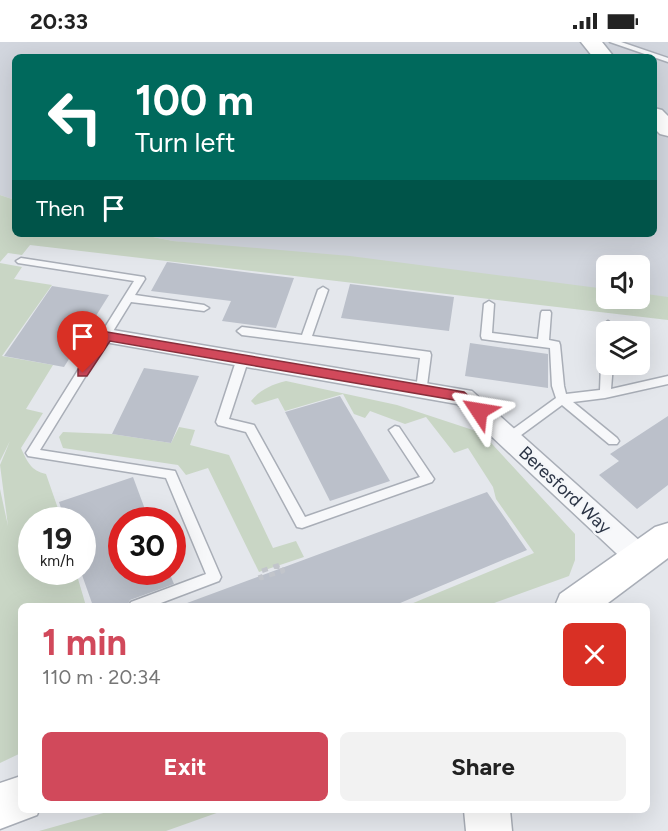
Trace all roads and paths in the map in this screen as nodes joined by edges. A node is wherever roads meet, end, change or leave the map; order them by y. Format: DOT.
graph roads {
  1 [pos="591,42"];
  2 [pos="614,42"];
  3 [pos="601,54"];
  4 [pos="650,54"];
  5 [pos="657,118"];
  6 [pos="668,129"];
  7 [pos="21,261"];
  8 [pos="323,290"];
  9 [pos="129,298"];
  10 [pos="489,304"];
  11 [pos="204,308"];
  12 [pos="546,313"];
  13 [pos="242,331"];
  14 [pos="107,336"];
  15 [pos="306,339"];
  16 [pos="543,344"];
  17 [pos="243,358"];
  18 [pos="606,375"];
  19 [pos="668,380"];
  20 [pos="422,390"];
  21 [pos="605,394"];
  22 [pos="562,399"];
  23 [pos="395,430"];
  24 [pos="509,438"];
  25 [pos="613,441"];
  26 [pos="654,549"];
  27 [pos="261,578"];
  28 [pos="144,603"];
  29 [pos="578,603"];
  30 [pos="18,800"];
  31 [pos="0,806"];
  32 [pos="487,813"];
  33 [pos="489,831"];
  1 -- 3 [label="street"];
  2 -- 4 [label="lane"];
  5 -- 6 [label="street"];
  7 -- 9 [label="lane"];
  8 -- 15 [label="lane"];
  9 -- 11 [label="lane"];
  9 -- 14 [label="lane"];
  10 -- 16 [label="lane"];
  12 -- 16 [label="lane"];
  13 -- 15 [label="lane"];
  14 -- 17 [label="street, Beresford Way"];
  14 -- 28 [label="lane"];
  15 -- 20 [label="lane"];
  16 -- 22 [label="lane"];
  17 -- 20 [label="street, Beresford Way"];
  17 -- 23 [label="lane"];
  18 -- 21 [label="lane"];
  19 -- 21 [label="lane"];
  20 -- 24 [label="street, Beresford Way"];
  21 -- 22 [label="lane"];
  22 -- 24 [label="lane"];
  22 -- 25 [label="lane"];
  24 -- 26 [label="street, Beresford Way"];
  26 -- 29 [label="street"];
  27 -- 27 [label="path"];
  30 -- 31 [label="street"];
  32 -- 33 [label="street"];
}
